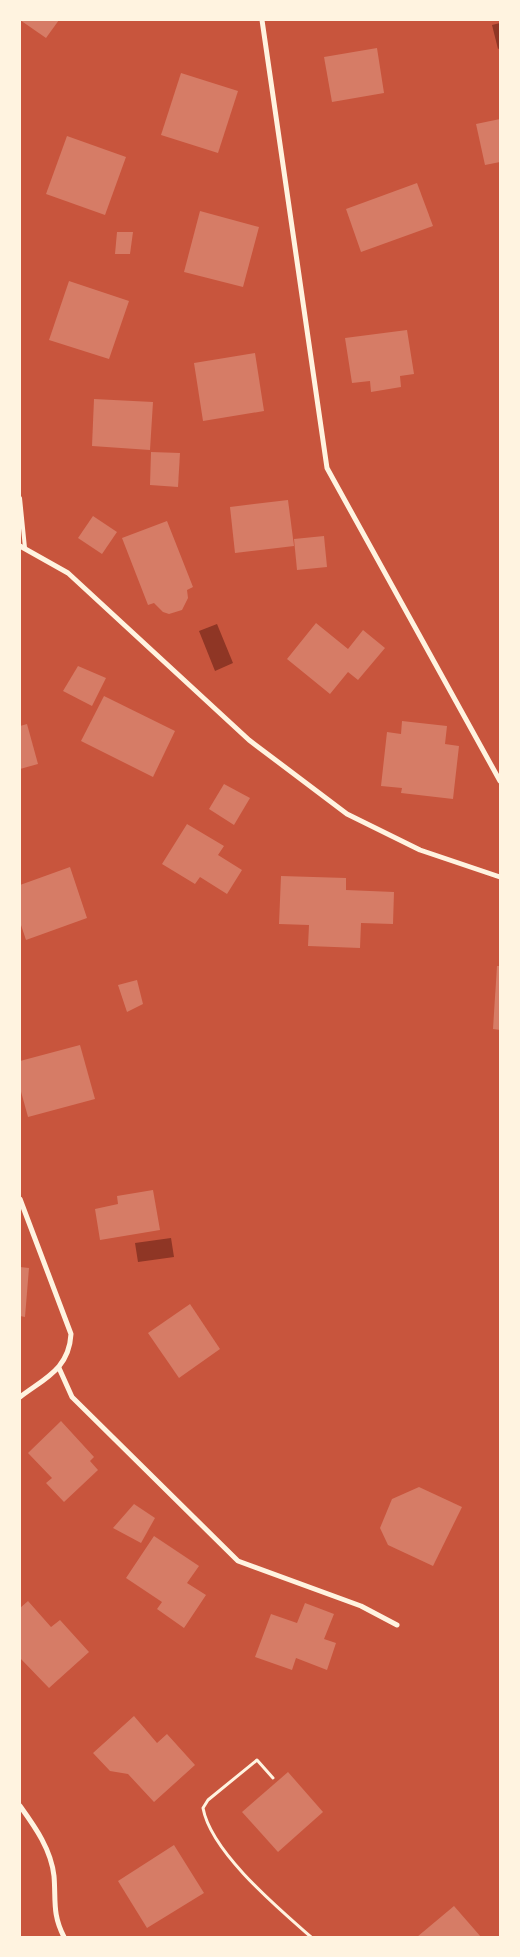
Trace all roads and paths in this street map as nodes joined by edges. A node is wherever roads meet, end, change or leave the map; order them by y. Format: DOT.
graph roads {
  1 [pos="262,20"];
  2 [pos="20,498"];
  3 [pos="23,547"];
  4 [pos="500,782"];
  5 [pos="500,877"];
  6 [pos="20,1199"];
  7 [pos="59,1368"];
  8 [pos="20,1398"];
  9 [pos="397,1625"];
  10 [pos="273,1778"];
  11 [pos="20,1806"];
  12 [pos="64,1937"];
  13 [pos="311,1937"];
  1 -- 4 [label="street"];
  2 -- 3 [label="lane"];
  3 -- 5 [label="street"];
  6 -- 7 [label="street"];
  7 -- 8 [label="street"];
  7 -- 9 [label="street"];
  10 -- 13 [label="path"];
  11 -- 12 [label="street"];
}
